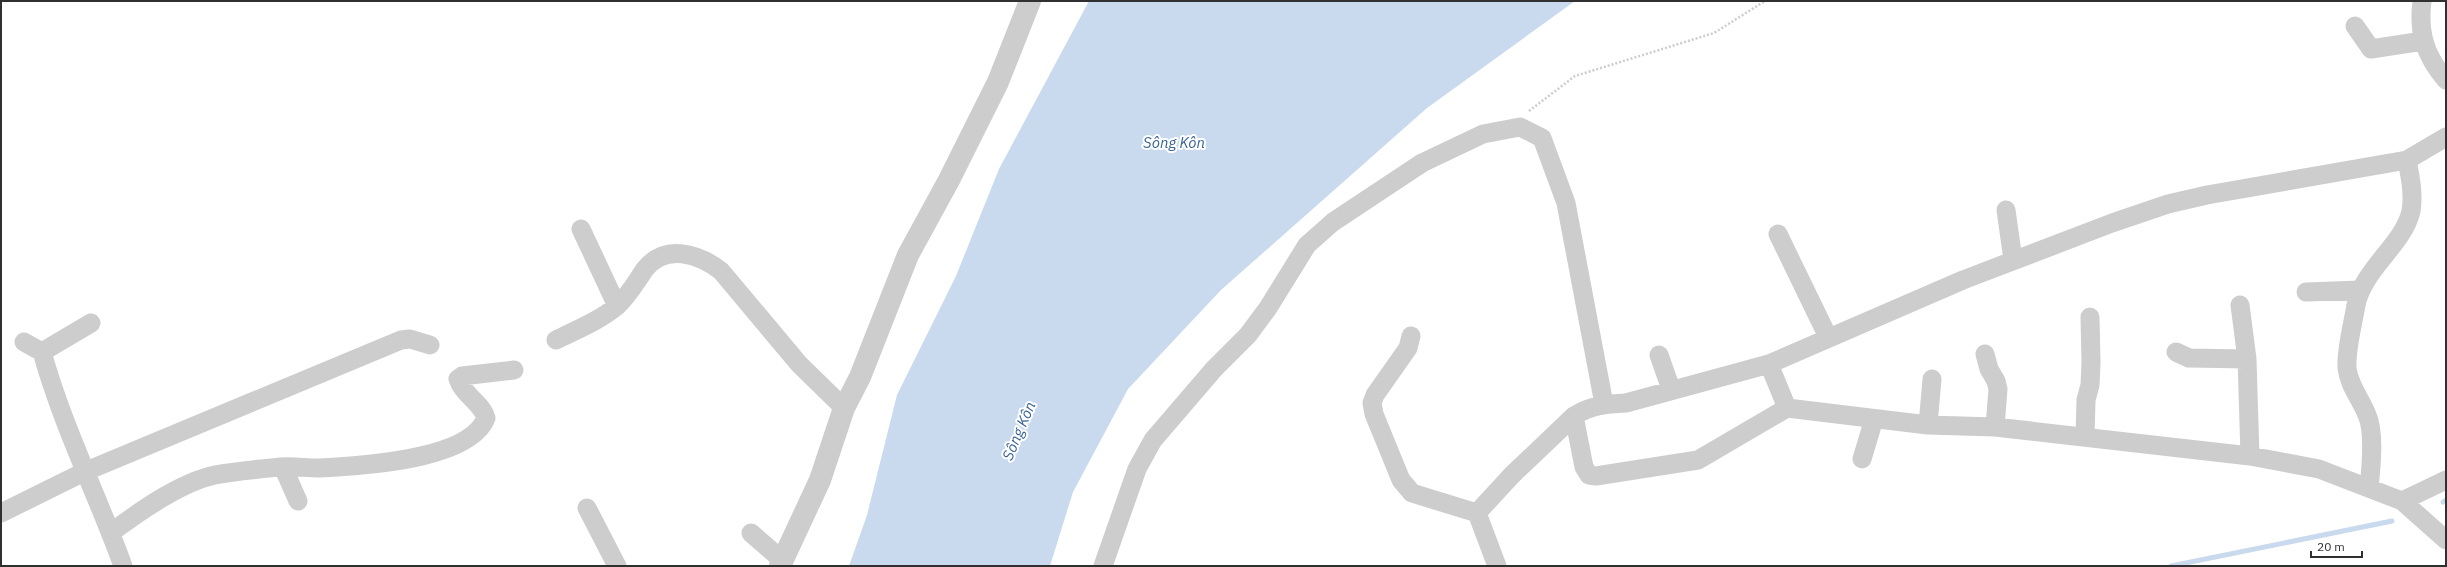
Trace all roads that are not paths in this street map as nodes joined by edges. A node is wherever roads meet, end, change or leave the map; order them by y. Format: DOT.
graph roads {
  1 [pos="1030,1"];
  2 [pos="2422,1"];
  3 [pos="2355,26"];
  4 [pos="2423,41"];
  5 [pos="2446,80"];
  6 [pos="2446,137"];
  7 [pos="2407,160"];
  8 [pos="2006,210"];
  9 [pos="581,230"];
  10 [pos="1778,234"];
  11 [pos="2013,260"];
  12 [pos="2361,290"];
  13 [pos="2306,292"];
  14 [pos="617,306"];
  15 [pos="2240,306"];
  16 [pos="2090,317"];
  17 [pos="91,323"];
  18 [pos="1411,336"];
  19 [pos="1828,337"];
  20 [pos="556,340"];
  21 [pos="24,342"];
  22 [pos="430,345"];
  23 [pos="42,352"];
  24 [pos="2176,352"];
  25 [pos="1659,354"];
  26 [pos="1985,354"];
  27 [pos="2247,360"];
  28 [pos="1769,364"];
  29 [pos="514,370"];
  30 [pos="1932,379"];
  31 [pos="1671,389"];
  32 [pos="1604,404"];
  33 [pos="844,408"];
  34 [pos="1787,408"];
  35 [pos="1574,416"];
  36 [pos="1874,418"];
  37 [pos="1928,425"];
  38 [pos="1995,427"];
  39 [pos="2085,437"];
  40 [pos="2250,456"];
  41 [pos="1862,460"];
  42 [pos="283,467"];
  43 [pos="84,472"];
  44 [pos="2446,480"];
  45 [pos="2370,488"];
  46 [pos="298,501"];
  47 [pos="2402,502"];
  48 [pos="587,508"];
  49 [pos="1477,512"];
  50 [pos="1,513"];
  51 [pos="112,532"];
  52 [pos="751,533"];
  53 [pos="2446,540"];
  54 [pos="781,563"];
  55 [pos="123,566"];
  56 [pos="617,566"];
  57 [pos="1102,566"];
  58 [pos="1497,566"];
  1 -- 33 [label="street"];
  2 -- 4 [label="street"];
  3 -- 4 [label="street"];
  4 -- 5 [label="street"];
  6 -- 7 [label="street"];
  7 -- 11 [label="street"];
  7 -- 12 [label="street"];
  8 -- 11 [label="street"];
  9 -- 14 [label="street"];
  10 -- 19 [label="street"];
  11 -- 19 [label="street"];
  12 -- 13 [label="street"];
  12 -- 45 [label="street"];
  14 -- 20 [label="street"];
  14 -- 33 [label="street"];
  15 -- 27 [label="street"];
  16 -- 39 [label="street"];
  17 -- 23 [label="street"];
  18 -- 49 [label="street"];
  19 -- 28 [label="street"];
  21 -- 23 [label="street"];
  22 -- 43 [label="street"];
  23 -- 43 [label="street"];
  24 -- 27 [label="street"];
  25 -- 31 [label="street"];
  26 -- 38 [label="street"];
  27 -- 40 [label="street"];
  28 -- 31 [label="street"];
  28 -- 34 [label="street"];
  29 -- 42 [label="street"];
  30 -- 37 [label="street"];
  31 -- 32 [label="street"];
  32 -- 35 [label="street"];
  32 -- 57 [label="street"];
  33 -- 54 [label="street"];
  34 -- 35 [label="street"];
  34 -- 36 [label="street"];
  35 -- 49 [label="street"];
  36 -- 37 [label="street"];
  36 -- 41 [label="street"];
  37 -- 38 [label="street"];
  38 -- 39 [label="street"];
  39 -- 40 [label="street"];
  40 -- 45 [label="street"];
  42 -- 46 [label="street"];
  42 -- 51 [label="street"];
  43 -- 50 [label="street"];
  43 -- 51 [label="street"];
  44 -- 47 [label="street"];
  45 -- 47 [label="street"];
  47 -- 53 [label="street"];
  48 -- 56 [label="street"];
  49 -- 58 [label="street"];
  51 -- 55 [label="street"];
  52 -- 54 [label="street"];
}
